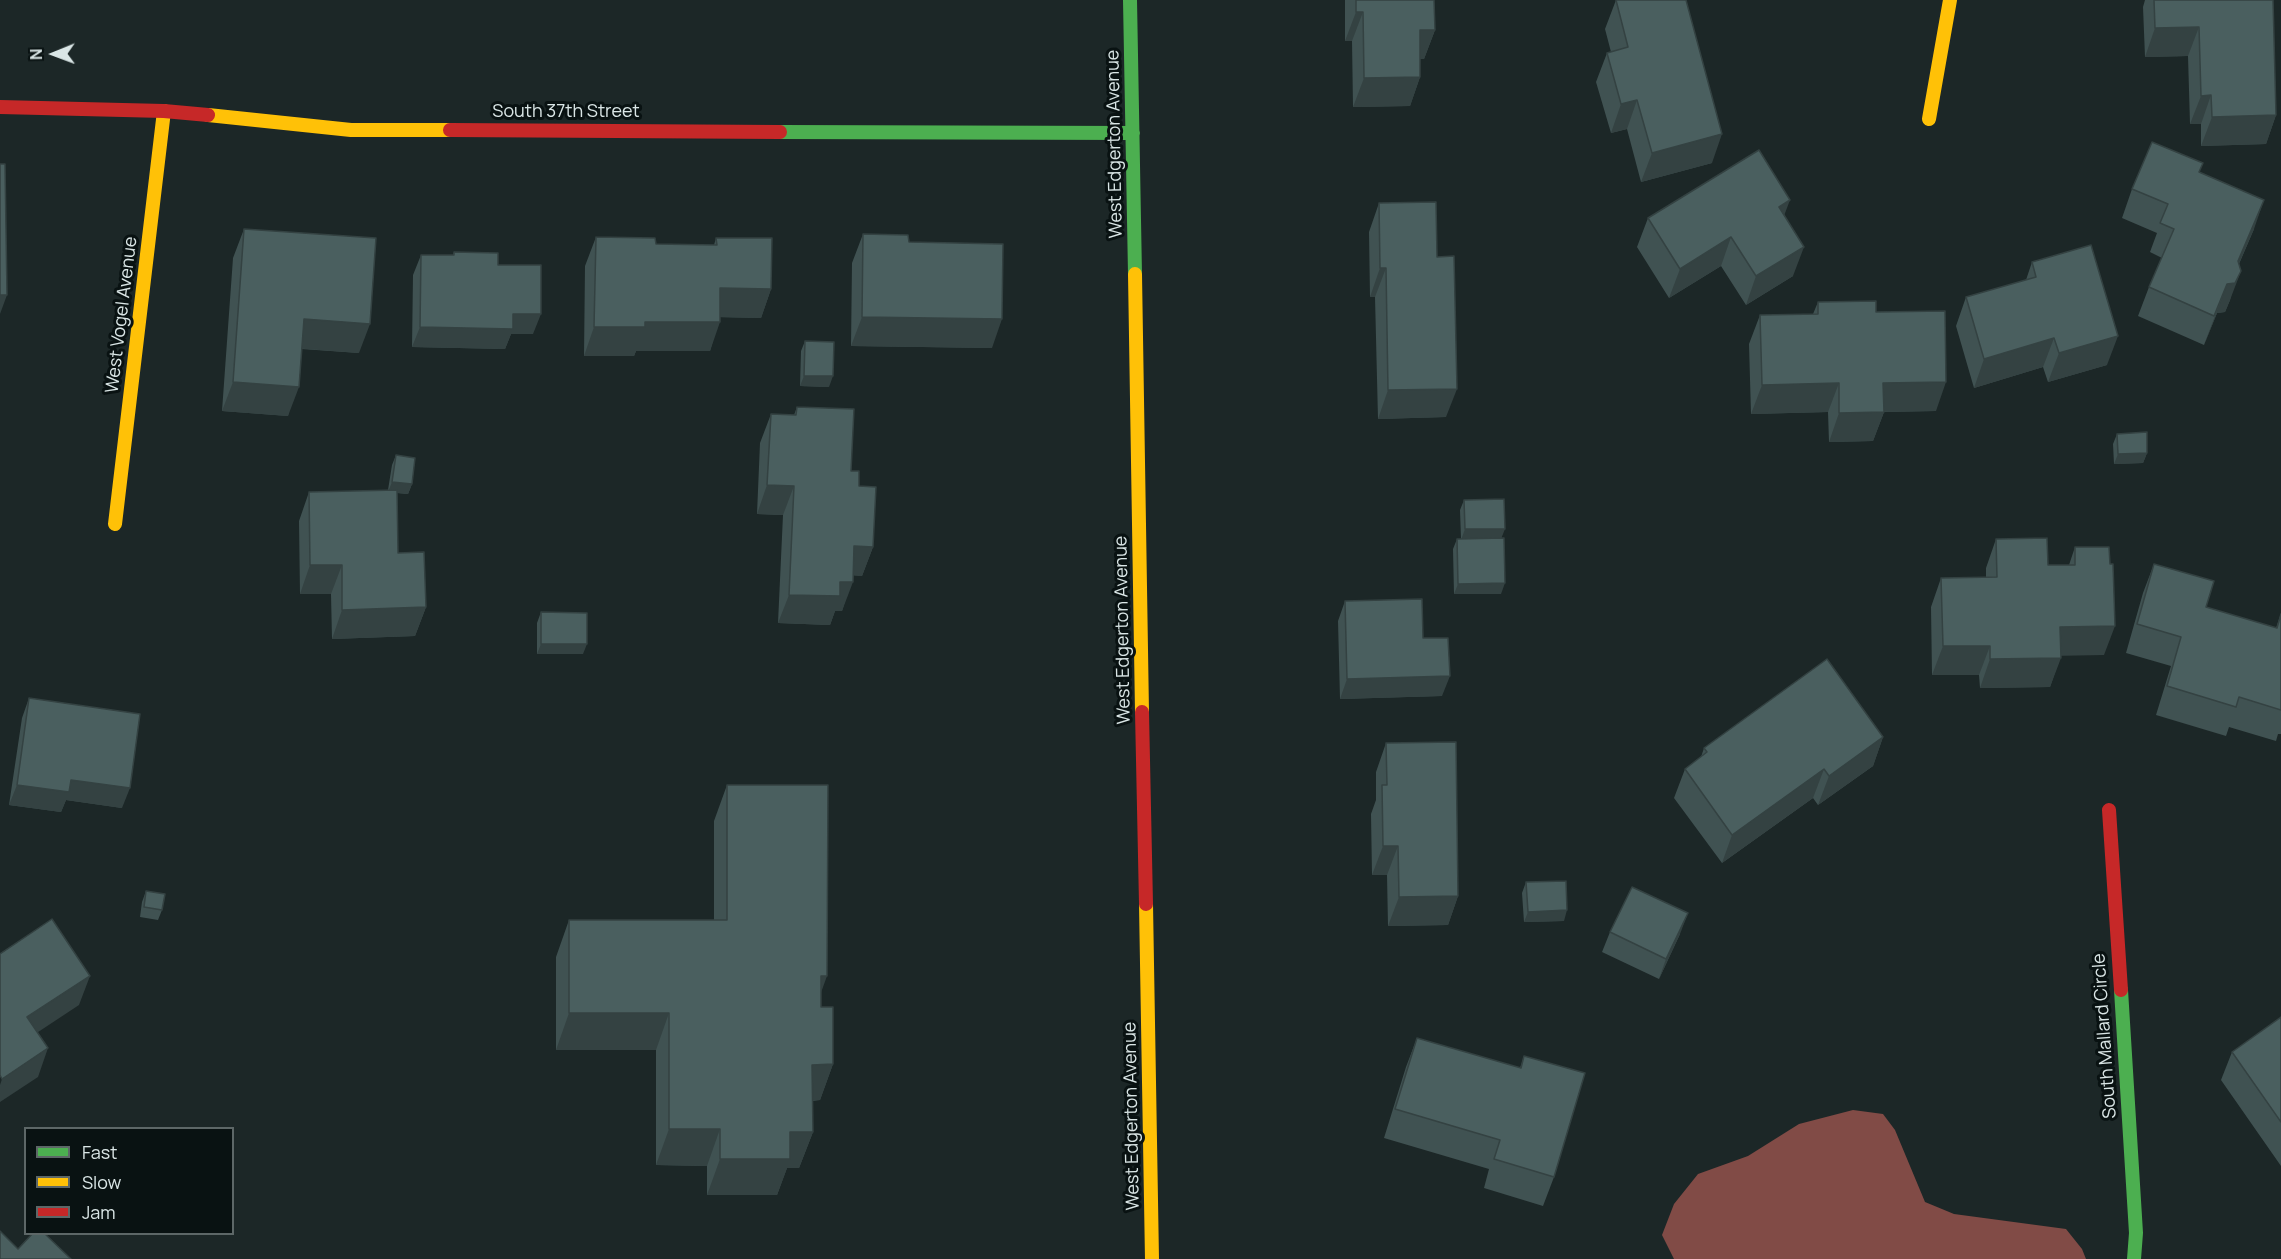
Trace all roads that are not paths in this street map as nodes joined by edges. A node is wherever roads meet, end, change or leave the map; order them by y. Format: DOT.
graph roads {
  1 [pos="1130,0"];
  2 [pos="1950,0"];
  3 [pos="0,107"];
  4 [pos="164,111"];
  5 [pos="1929,119"];
  6 [pos="1133,133"];
  7 [pos="115,524"];
  8 [pos="2109,810"];
  9 [pos="1152,1259"];
  10 [pos="2134,1259"];
  1 -- 6 [label="street, West Edgerton Avenue"];
  2 -- 5 [label="street"];
  3 -- 4 [label="street, South 37th Street"];
  4 -- 6 [label="street, South 37th Street"];
  4 -- 7 [label="street, West Vogel Avenue"];
  6 -- 9 [label="street, West Edgerton Avenue"];
  8 -- 10 [label="street, South Mallard Circle"];
}
